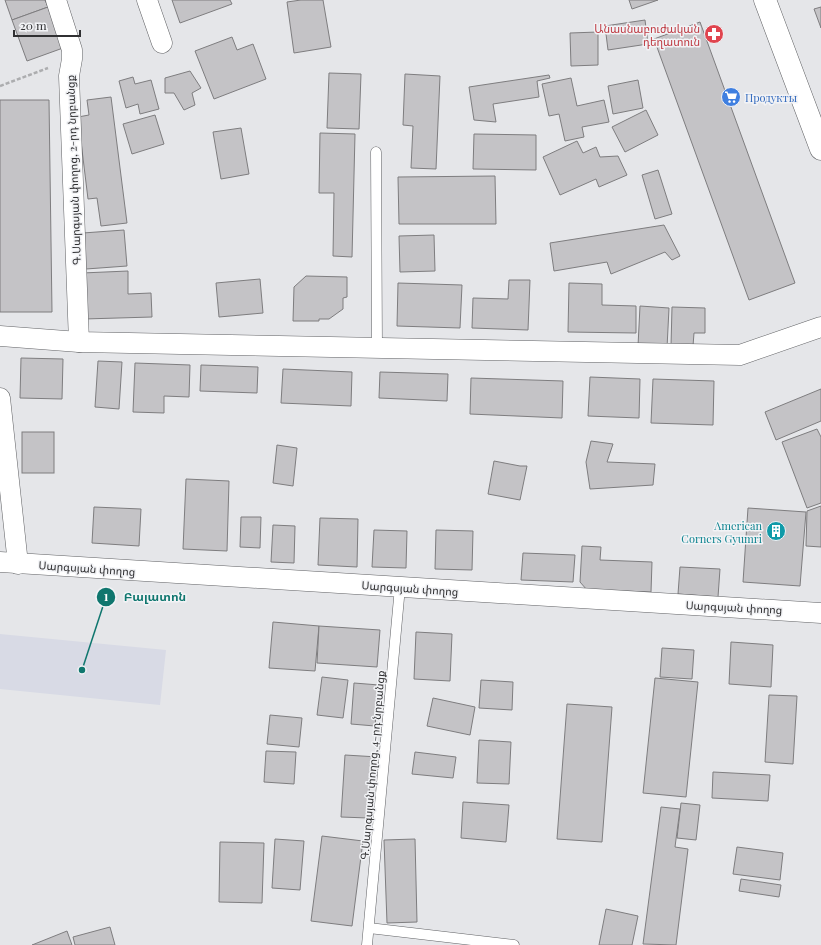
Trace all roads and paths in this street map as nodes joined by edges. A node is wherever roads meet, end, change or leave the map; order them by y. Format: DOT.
graph roads {
  1 [pos="56,0"];
  2 [pos="147,0"];
  3 [pos="765,0"];
  4 [pos="162,43"];
  5 [pos="72,59"];
  6 [pos="0,86"];
  7 [pos="821,149"];
  8 [pos="376,152"];
  9 [pos="821,326"];
  10 [pos="0,336"];
  11 [pos="79,342"];
  12 [pos="377,347"];
  13 [pos="0,398"];
  14 [pos="3,453"];
  15 [pos="9,563"];
  16 [pos="400,587"];
  17 [pos="821,613"];
  18 [pos="369,928"];
  19 [pos="367,945"];
  20 [pos="514,945"];
  1 -- 5 [label="street, Գ.Սարգսյան փողոց, 2-րդ նրբանցք"];
  2 -- 4 [label="street"];
  3 -- 7 [label="main road"];
  5 -- 6 [label="path"];
  5 -- 11 [label="street, Գ.Սարգսյան փողոց, 2-րդ նրբանցք"];
  8 -- 12 [label="lane"];
  9 -- 12 [label="street"];
  10 -- 11 [label="street"];
  11 -- 12 [label="street"];
  13 -- 14 [label="street"];
  14 -- 15 [label="street"];
  15 -- 16 [label="street, Սարգսյան փողոց"];
  16 -- 17 [label="street, Սարգսյան փողոց"];
  16 -- 18 [label="lane, Գ.Սարգսյան փողոց, 4-րդ նրբանցք"];
  18 -- 19 [label="lane, Գ.Սարգսյան փողոց, 4-րդ նրբանցք"];
  18 -- 20 [label="lane"];
}
